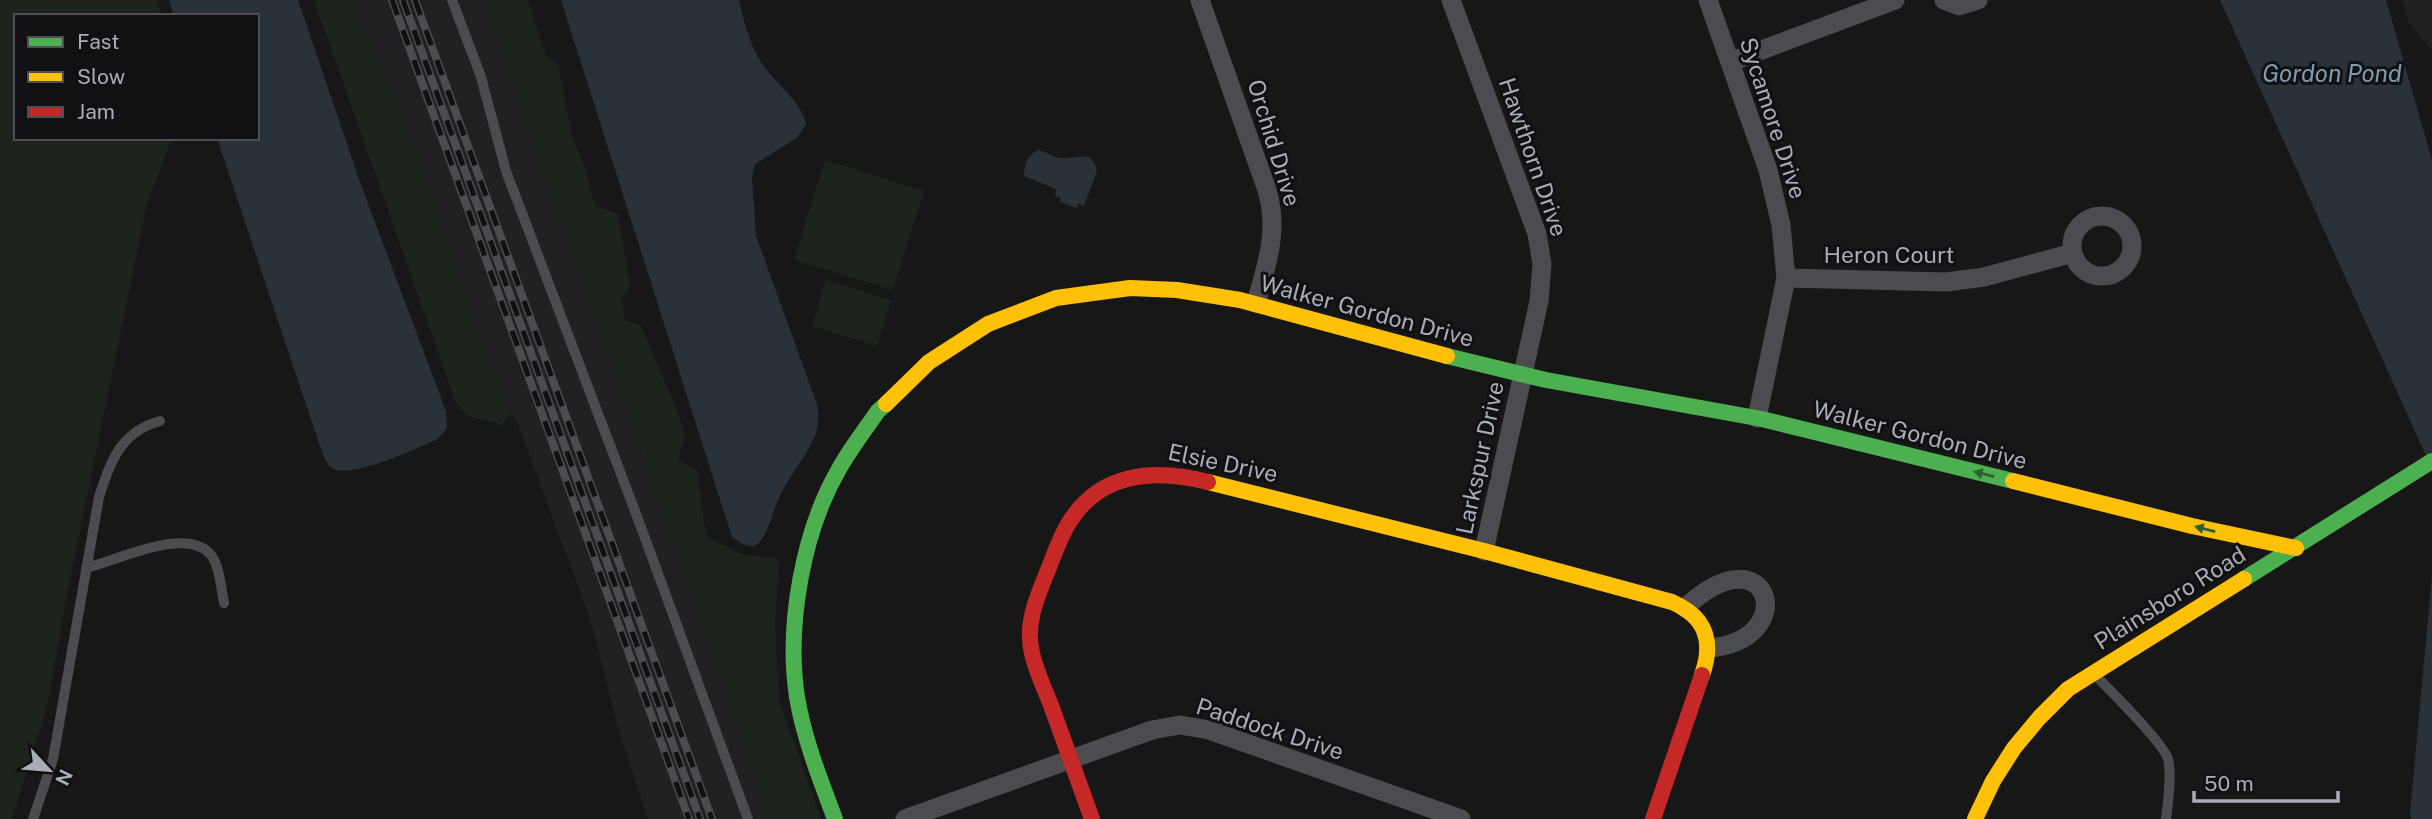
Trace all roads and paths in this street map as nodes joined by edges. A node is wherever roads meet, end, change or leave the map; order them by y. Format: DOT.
graph roads {
  1 [pos="452,0"];
  2 [pos="1200,0"];
  3 [pos="1451,0"];
  4 [pos="1707,0"];
  5 [pos="1895,0"];
  6 [pos="1944,0"];
  7 [pos="1978,0"];
  8 [pos="1730,62"];
  9 [pos="2073,253"];
  10 [pos="1786,278"];
  11 [pos="1256,303"];
  12 [pos="1523,375"];
  13 [pos="1757,418"];
  14 [pos="160,421"];
  15 [pos="2429,463"];
  16 [pos="2296,548"];
  17 [pos="1484,551"];
  18 [pos="86,568"];
  19 [pos="224,603"];
  20 [pos="1685,608"];
  21 [pos="1709,648"];
  22 [pos="2093,673"];
  23 [pos="1070,758"];
  24 [pos="33,819"];
  25 [pos="748,819"];
  26 [pos="835,819"];
  27 [pos="905,819"];
  28 [pos="1092,819"];
  29 [pos="1461,819"];
  30 [pos="1653,819"];
  31 [pos="1975,819"];
  32 [pos="2166,819"];
  1 -- 25 [label="lane"];
  2 -- 11 [label="street, Orchid Drive"];
  3 -- 12 [label="street, Hawthorn Drive"];
  4 -- 8 [label="street, Sycamore Drive"];
  5 -- 8 [label="street"];
  6 -- 7 [label="street"];
  8 -- 10 [label="street, Sycamore Drive"];
  9 -- 10 [label="street, Heron Court"];
  10 -- 13 [label="street, Sycamore Drive"];
  11 -- 12 [label="street, Walker Gordon Drive"];
  11 -- 26 [label="street, Walker Gordon Drive"];
  12 -- 13 [label="street, Walker Gordon Drive"];
  12 -- 17 [label="street, Larkspur Drive"];
  16 -- 13 [label="street, Walker Gordon Drive, one-way"];
  14 -- 18 [label="lane"];
  15 -- 16 [label="street, Plainsboro Road"];
  16 -- 22 [label="street, Plainsboro Road"];
  17 -- 20 [label="street, Elsie Drive"];
  17 -- 23 [label="street, Elsie Drive"];
  18 -- 19 [label="lane"];
  18 -- 24 [label="lane"];
  20 -- 21 [label="street"];
  20 -- 21 [label="street"];
  21 -- 30 [label="street"];
  22 -- 31 [label="street, Plainsboro Road"];
  22 -- 32 [label="lane"];
  23 -- 27 [label="street, Paddock Drive"];
  23 -- 28 [label="street, Elsie Drive"];
  23 -- 29 [label="street, Paddock Drive"];
}
